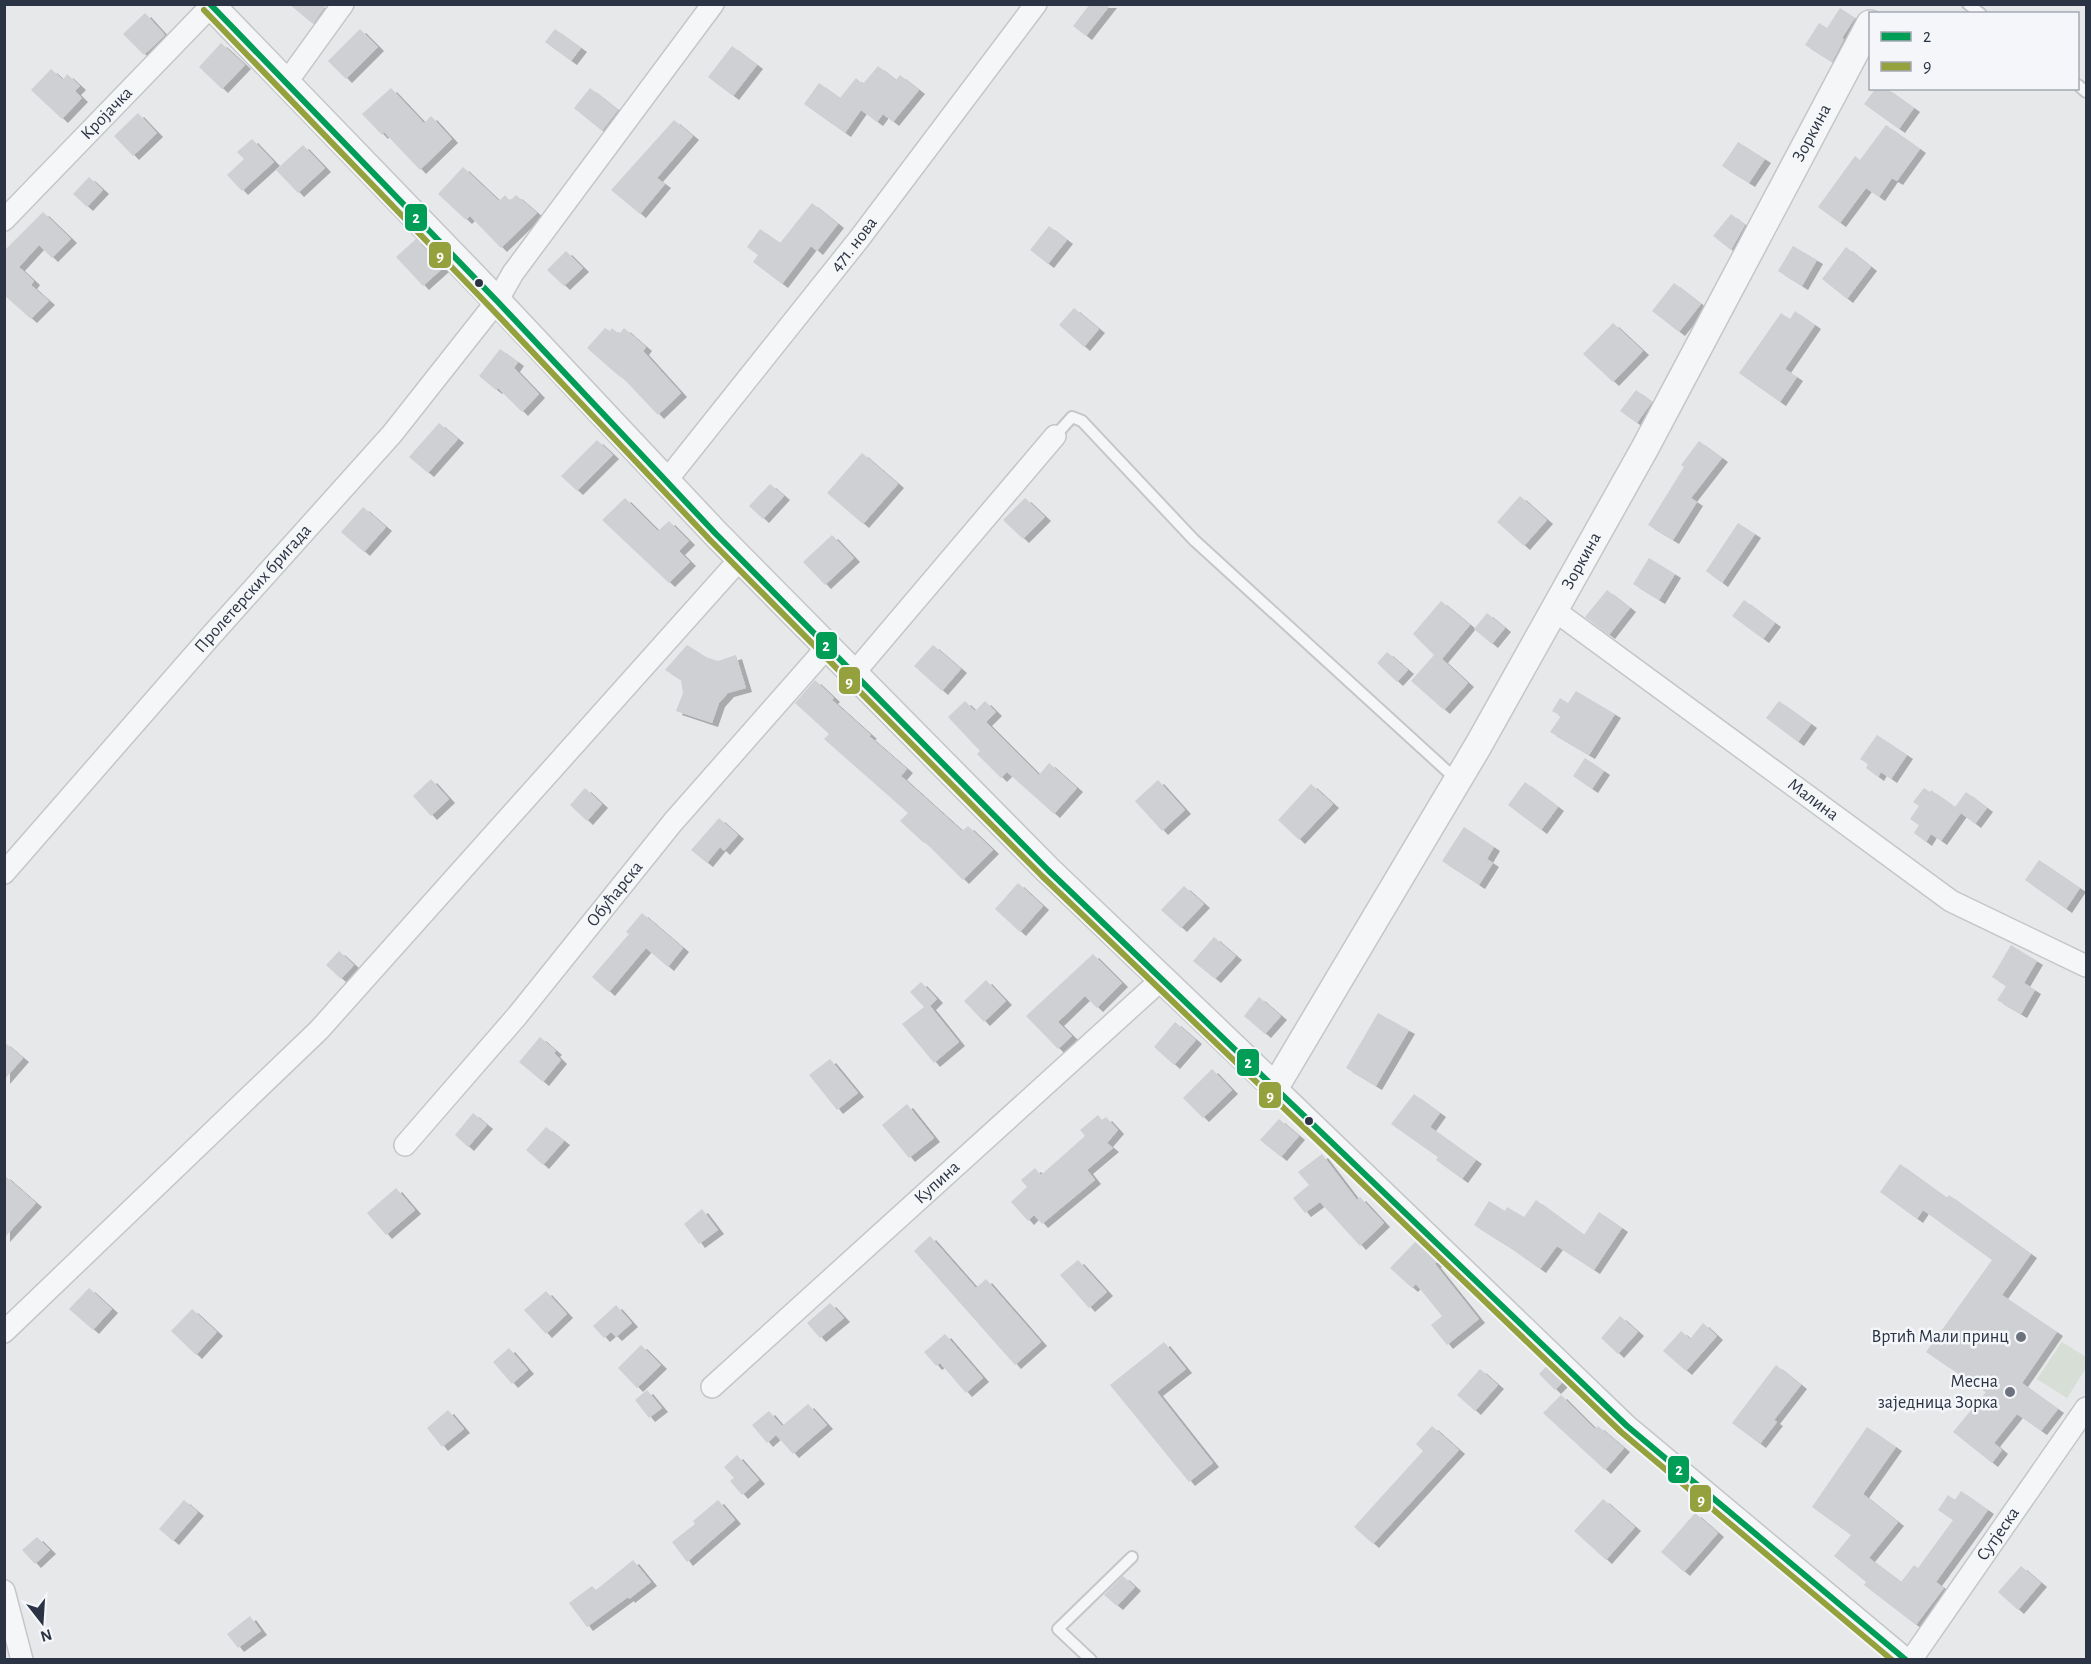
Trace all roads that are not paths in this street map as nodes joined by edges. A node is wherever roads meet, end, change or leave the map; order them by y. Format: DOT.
graph roads {
  1 [pos="343,4"];
  2 [pos="713,4"];
  3 [pos="1036,4"];
  4 [pos="211,5"];
  5 [pos="1869,26"];
  6 [pos="286,83"];
  7 [pos="4,220"];
  8 [pos="497,301"];
  9 [pos="1055,436"];
  10 [pos="666,481"];
  11 [pos="740,559"];
  12 [pos="1554,610"];
  13 [pos="828,646"];
  14 [pos="854,673"];
  15 [pos="1458,780"];
  16 [pos="4,873"];
  17 [pos="2086,966"];
  18 [pos="1162,979"];
  19 [pos="1275,1087"];
  20 [pos="405,1145"];
  21 [pos="4,1332"];
  22 [pos="712,1387"];
  23 [pos="2086,1408"];
  24 [pos="1132,1557"];
  25 [pos="4,1591"];
  26 [pos="22,1659"];
  27 [pos="1091,1659"];
  28 [pos="1909,1659"];
  1 -- 6 [label="street"];
  2 -- 8 [label="street, Пролетерских бригада"];
  3 -- 10 [label="street, 471. нова"];
  4 -- 6 [label="street"];
  4 -- 7 [label="street, Кројачка"];
  5 -- 12 [label="street, Зоркина"];
  6 -- 8 [label="street"];
  8 -- 10 [label="street"];
  8 -- 16 [label="street, Пролетерских бригада"];
  9 -- 14 [label="street"];
  9 -- 15 [label="lane"];
  10 -- 11 [label="street"];
  11 -- 13 [label="street"];
  11 -- 21 [label="street"];
  12 -- 15 [label="street, Зоркина"];
  12 -- 17 [label="street, Малина"];
  13 -- 14 [label="street"];
  13 -- 20 [label="street, Обућарска"];
  14 -- 18 [label="street"];
  15 -- 19 [label="street, Зоркина"];
  18 -- 19 [label="street"];
  18 -- 22 [label="street, Купина"];
  19 -- 28 [label="street"];
  23 -- 28 [label="street, Сутјеска"];
  24 -- 27 [label="lane"];
  25 -- 26 [label="street"];
}
